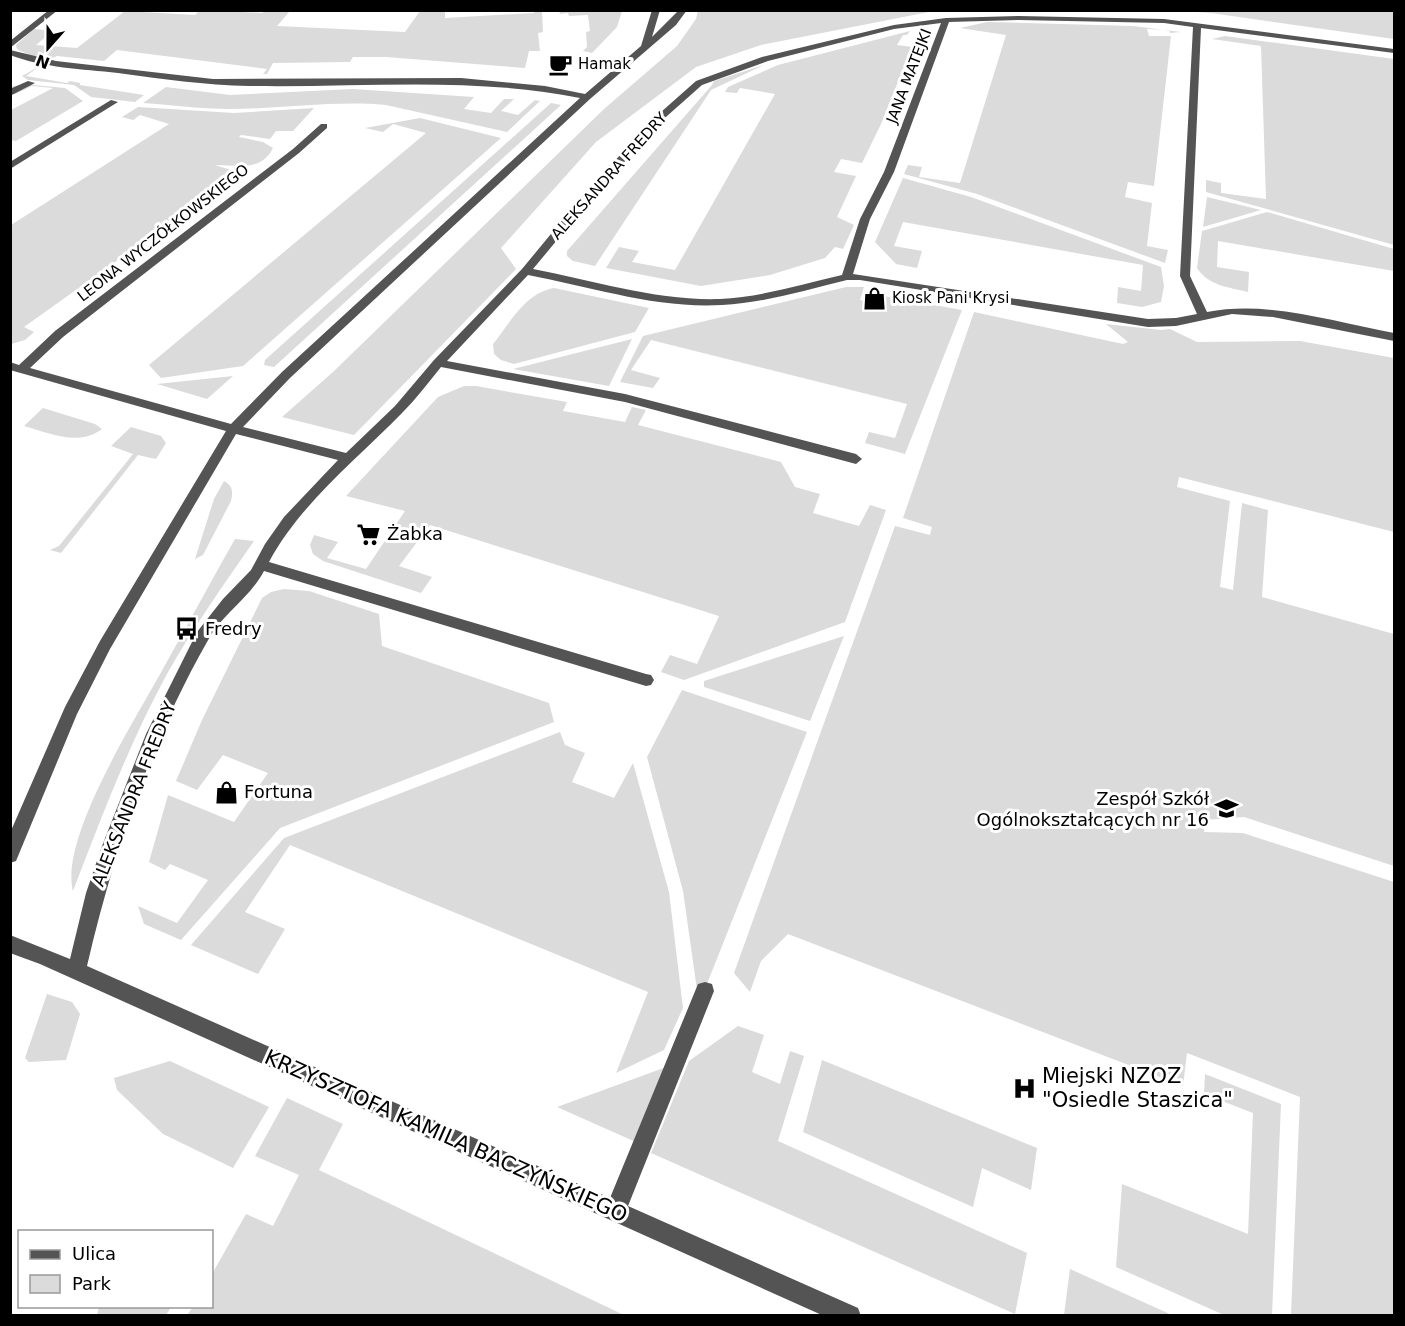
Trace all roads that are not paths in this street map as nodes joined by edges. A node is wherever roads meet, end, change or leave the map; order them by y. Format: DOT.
graph roads {
  1 [pos="54,10"];
  2 [pos="656,10"];
  3 [pos="683,10"];
  4 [pos="946,20"];
  5 [pos="1197,24"];
  6 [pos="10,46"];
  7 [pos="644,47"];
  8 [pos="1395,51"];
  9 [pos="10,52"];
  10 [pos="31,82"];
  11 [pos="10,93"];
  12 [pos="587,97"];
  13 [pos="114,102"];
  14 [pos="324,126"];
  15 [pos="10,166"];
  16 [pos="526,271"];
  17 [pos="847,277"];
  18 [pos="1204,317"];
  19 [pos="1395,337"];
  20 [pos="438,363"];
  21 [pos="17,367"];
  22 [pos="233,429"];
  23 [pos="348,458"];
  24 [pos="856,459"];
  25 [pos="261,565"];
  26 [pos="646,680"];
  27 [pos="10,855"];
  28 [pos="10,944"];
  29 [pos="76,972"];
  30 [pos="705,992"];
  31 [pos="615,1211"];
  32 [pos="850,1316"];
  1 -- 6 [label="street"];
  2 -- 7 [label="street"];
  3 -- 7 [label="street"];
  4 -- 5 [label="street, JANA MATEJKI"];
  4 -- 16 [label="street, ALEKSANDRA FREDRY"];
  4 -- 17 [label="street, JANA MATEJKI"];
  5 -- 8 [label="street, JANA MATEJKI"];
  5 -- 18 [label="street"];
  7 -- 12 [label="street"];
  9 -- 12 [label="street"];
  10 -- 11 [label="street"];
  12 -- 22 [label="street"];
  13 -- 15 [label="street"];
  14 -- 21 [label="street, LEONA WYCZÓŁKOWSKIEGO"];
  16 -- 17 [label="street"];
  16 -- 20 [label="street, ALEKSANDRA FREDRY"];
  17 -- 18 [label="street"];
  18 -- 19 [label="street"];
  20 -- 23 [label="street, ALEKSANDRA FREDRY"];
  20 -- 24 [label="street"];
  21 -- 22 [label="street, LEONA WYCZÓŁKOWSKIEGO"];
  22 -- 23 [label="street"];
  22 -- 27 [label="street"];
  23 -- 25 [label="street, ALEKSANDRA FREDRY"];
  25 -- 26 [label="street"];
  25 -- 29 [label="street, ALEKSANDRA FREDRY"];
  28 -- 29 [label="street, KRZYSZTOFA KAMILA BACZYŃSKIEGO"];
  29 -- 31 [label="street, KRZYSZTOFA KAMILA BACZYŃSKIEGO"];
  30 -- 31 [label="street"];
  31 -- 32 [label="street, KRZYSZTOFA KAMILA BACZYŃSKIEGO"];
}
